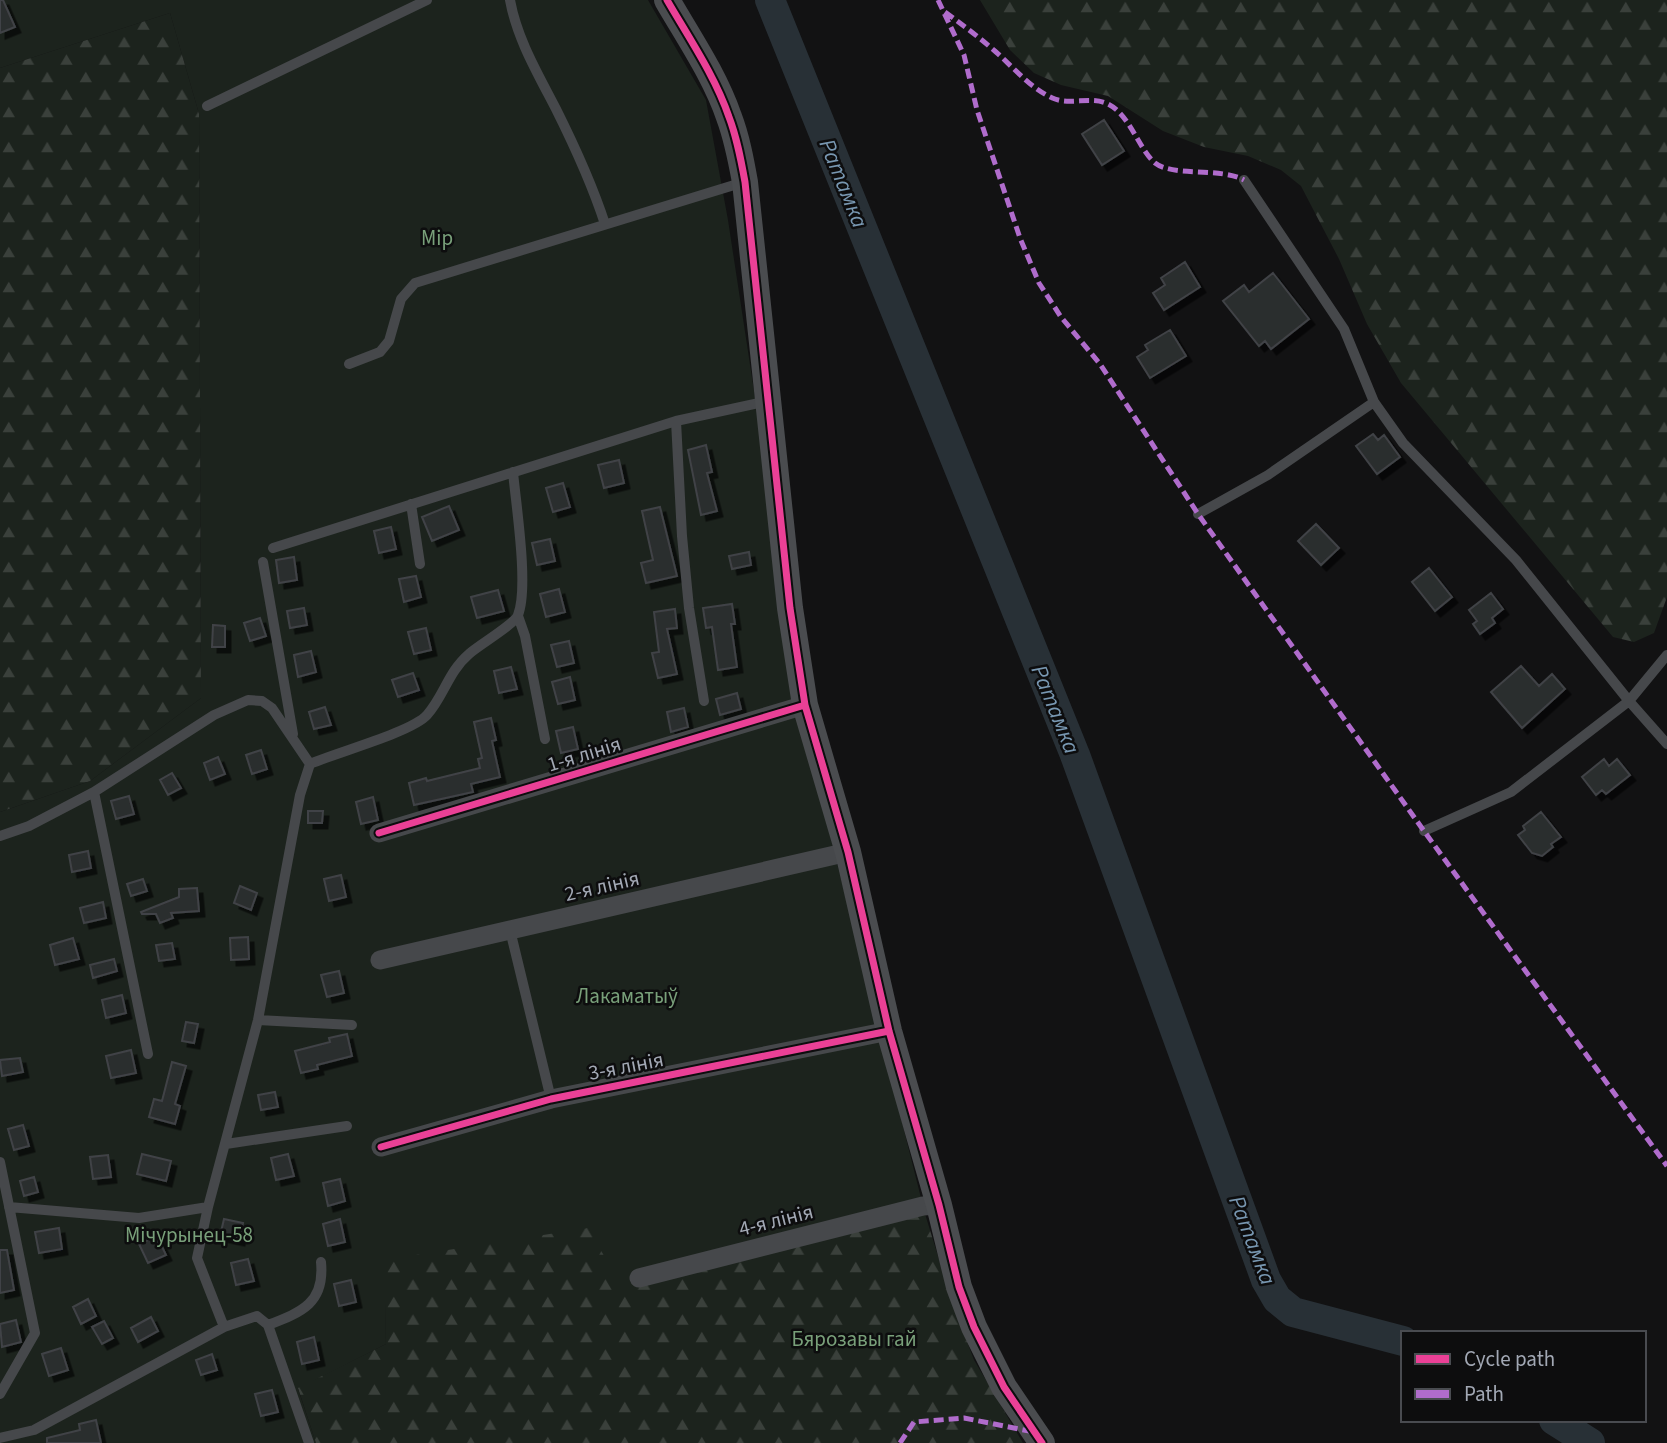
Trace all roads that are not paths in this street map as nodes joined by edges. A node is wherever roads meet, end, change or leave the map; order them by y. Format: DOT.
graph roads {
  1 [pos="427,0"];
  2 [pos="510,0"];
  3 [pos="667,0"];
  4 [pos="207,106"];
  5 [pos="1244,180"];
  6 [pos="745,182"];
  7 [pos="605,224"];
  8 [pos="349,364"];
  9 [pos="769,401"];
  10 [pos="1374,402"];
  11 [pos="676,421"];
  12 [pos="513,472"];
  13 [pos="411,504"];
  14 [pos="1198,514"];
  15 [pos="273,548"];
  16 [pos="263,562"];
  17 [pos="420,564"];
  18 [pos="518,616"];
  19 [pos="1667,655"];
  20 [pos="704,701"];
  21 [pos="1629,701"];
  22 [pos="802,707"];
  23 [pos="294,738"];
  24 [pos="545,739"];
  25 [pos="1667,744"];
  26 [pos="310,764"];
  27 [pos="94,792"];
  28 [pos="1424,831"];
  29 [pos="379,833"];
  30 [pos="0,836"];
  31 [pos="841,854"];
  32 [pos="510,930"];
  33 [pos="380,960"];
  34 [pos="258,1020"];
  35 [pos="352,1025"];
  36 [pos="884,1032"];
  37 [pos="148,1054"];
  38 [pos="551,1099"];
  39 [pos="346,1126"];
  40 [pos="226,1144"];
  41 [pos="381,1147"];
  42 [pos="0,1162"];
  43 [pos="931,1206"];
  44 [pos="9,1208"];
  45 [pos="208,1208"];
  46 [pos="321,1262"];
  47 [pos="639,1278"];
  48 [pos="268,1325"];
  49 [pos="224,1327"];
  50 [pos="0,1394"];
  51 [pos="0,1438"];
  52 [pos="309,1443"];
  53 [pos="1042,1443"];
  1 -- 4 [label="lane"];
  2 -- 7 [label="lane"];
  3 -- 6 [label="street"];
  5 -- 10 [label="lane"];
  6 -- 7 [label="lane"];
  6 -- 9 [label="street"];
  7 -- 8 [label="lane"];
  9 -- 11 [label="lane"];
  9 -- 22 [label="street"];
  10 -- 14 [label="lane"];
  10 -- 21 [label="lane"];
  11 -- 12 [label="lane"];
  11 -- 20 [label="lane"];
  12 -- 13 [label="lane"];
  12 -- 18 [label="lane"];
  13 -- 15 [label="lane"];
  13 -- 17 [label="lane"];
  16 -- 23 [label="lane"];
  18 -- 24 [label="lane"];
  18 -- 26 [label="lane"];
  19 -- 21 [label="lane"];
  21 -- 25 [label="lane"];
  21 -- 28 [label="lane"];
  22 -- 29 [label="street, 1-я лінія"];
  22 -- 31 [label="street"];
  23 -- 26 [label="lane"];
  23 -- 27 [label="lane"];
  26 -- 34 [label="lane"];
  27 -- 30 [label="lane"];
  27 -- 37 [label="lane"];
  31 -- 32 [label="street, 2-я лінія"];
  31 -- 36 [label="street"];
  32 -- 33 [label="street, 2-я лінія"];
  32 -- 38 [label="lane"];
  34 -- 35 [label="lane"];
  34 -- 40 [label="lane"];
  36 -- 38 [label="street, 3-я лінія"];
  36 -- 43 [label="street"];
  38 -- 41 [label="street, 3-я лінія"];
  39 -- 40 [label="lane"];
  40 -- 45 [label="lane"];
  42 -- 44 [label="lane"];
  43 -- 47 [label="street, 4-я лінія"];
  43 -- 53 [label="street"];
  44 -- 45 [label="lane"];
  44 -- 50 [label="lane"];
  45 -- 49 [label="lane"];
  46 -- 48 [label="lane"];
  48 -- 49 [label="lane"];
  48 -- 52 [label="lane"];
  49 -- 51 [label="lane"];
}
